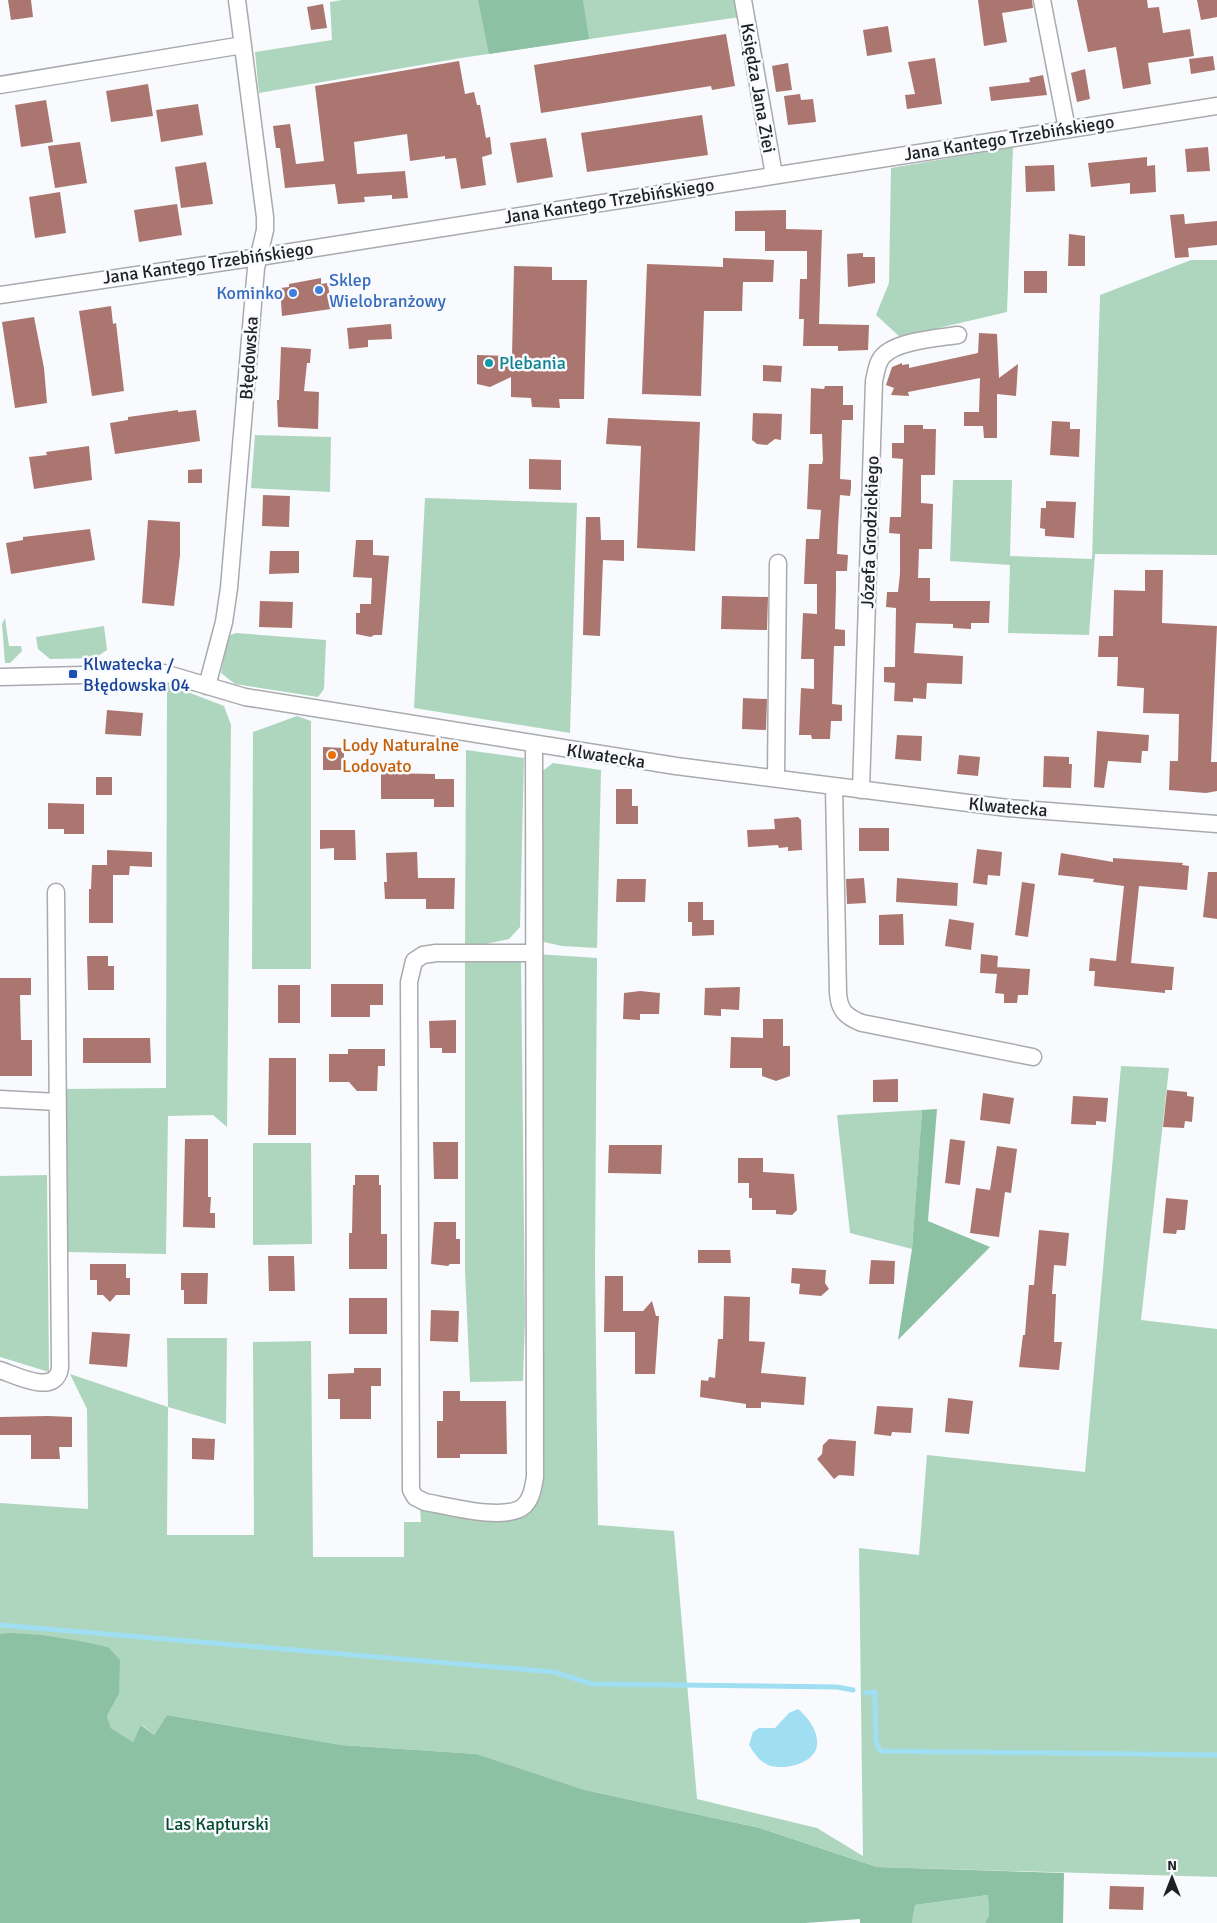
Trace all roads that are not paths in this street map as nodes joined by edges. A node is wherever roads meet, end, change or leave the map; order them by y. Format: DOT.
graph roads {
  1 [pos="237,0"];
  2 [pos="743,0"];
  3 [pos="1042,0"];
  4 [pos="243,46"];
  5 [pos="0,85"];
  6 [pos="1217,106"];
  7 [pos="1067,129"];
  8 [pos="774,175"];
  9 [pos="259,257"];
  10 [pos="0,295"];
  11 [pos="958,334"];
  12 [pos="778,563"];
  13 [pos="0,677"];
  14 [pos="207,686"];
  15 [pos="534,745"];
  16 [pos="776,778"];
  17 [pos="834,787"];
  18 [pos="861,790"];
  19 [pos="1217,824"];
  20 [pos="56,892"];
  21 [pos="533,953"];
  22 [pos="1033,1057"];
  23 [pos="0,1099"];
  24 [pos="57,1102"];
  25 [pos="0,1370"];
  1 -- 4 [label="street, Błędowska"];
  2 -- 8 [label="street, Księdza Jana Ziei"];
  3 -- 7 [label="street"];
  4 -- 5 [label="street"];
  4 -- 9 [label="street, Błędowska"];
  6 -- 7 [label="street, Jana Kantego Trzebińskiego"];
  7 -- 8 [label="street, Jana Kantego Trzebińskiego"];
  8 -- 9 [label="street, Jana Kantego Trzebińskiego"];
  9 -- 10 [label="street, Jana Kantego Trzebińskiego"];
  9 -- 14 [label="street, Błędowska"];
  11 -- 18 [label="street, Józefa Grodzickiego"];
  12 -- 16 [label="street"];
  13 -- 14 [label="street, Klwatecka"];
  14 -- 15 [label="street, Klwatecka"];
  15 -- 16 [label="street, Klwatecka"];
  15 -- 21 [label="street"];
  16 -- 17 [label="street, Klwatecka"];
  17 -- 18 [label="street, Klwatecka"];
  17 -- 22 [label="street"];
  18 -- 19 [label="street, Klwatecka"];
  20 -- 24 [label="street"];
  21 -- 21 [label="street"];
  23 -- 24 [label="street"];
  24 -- 25 [label="street"];
}
